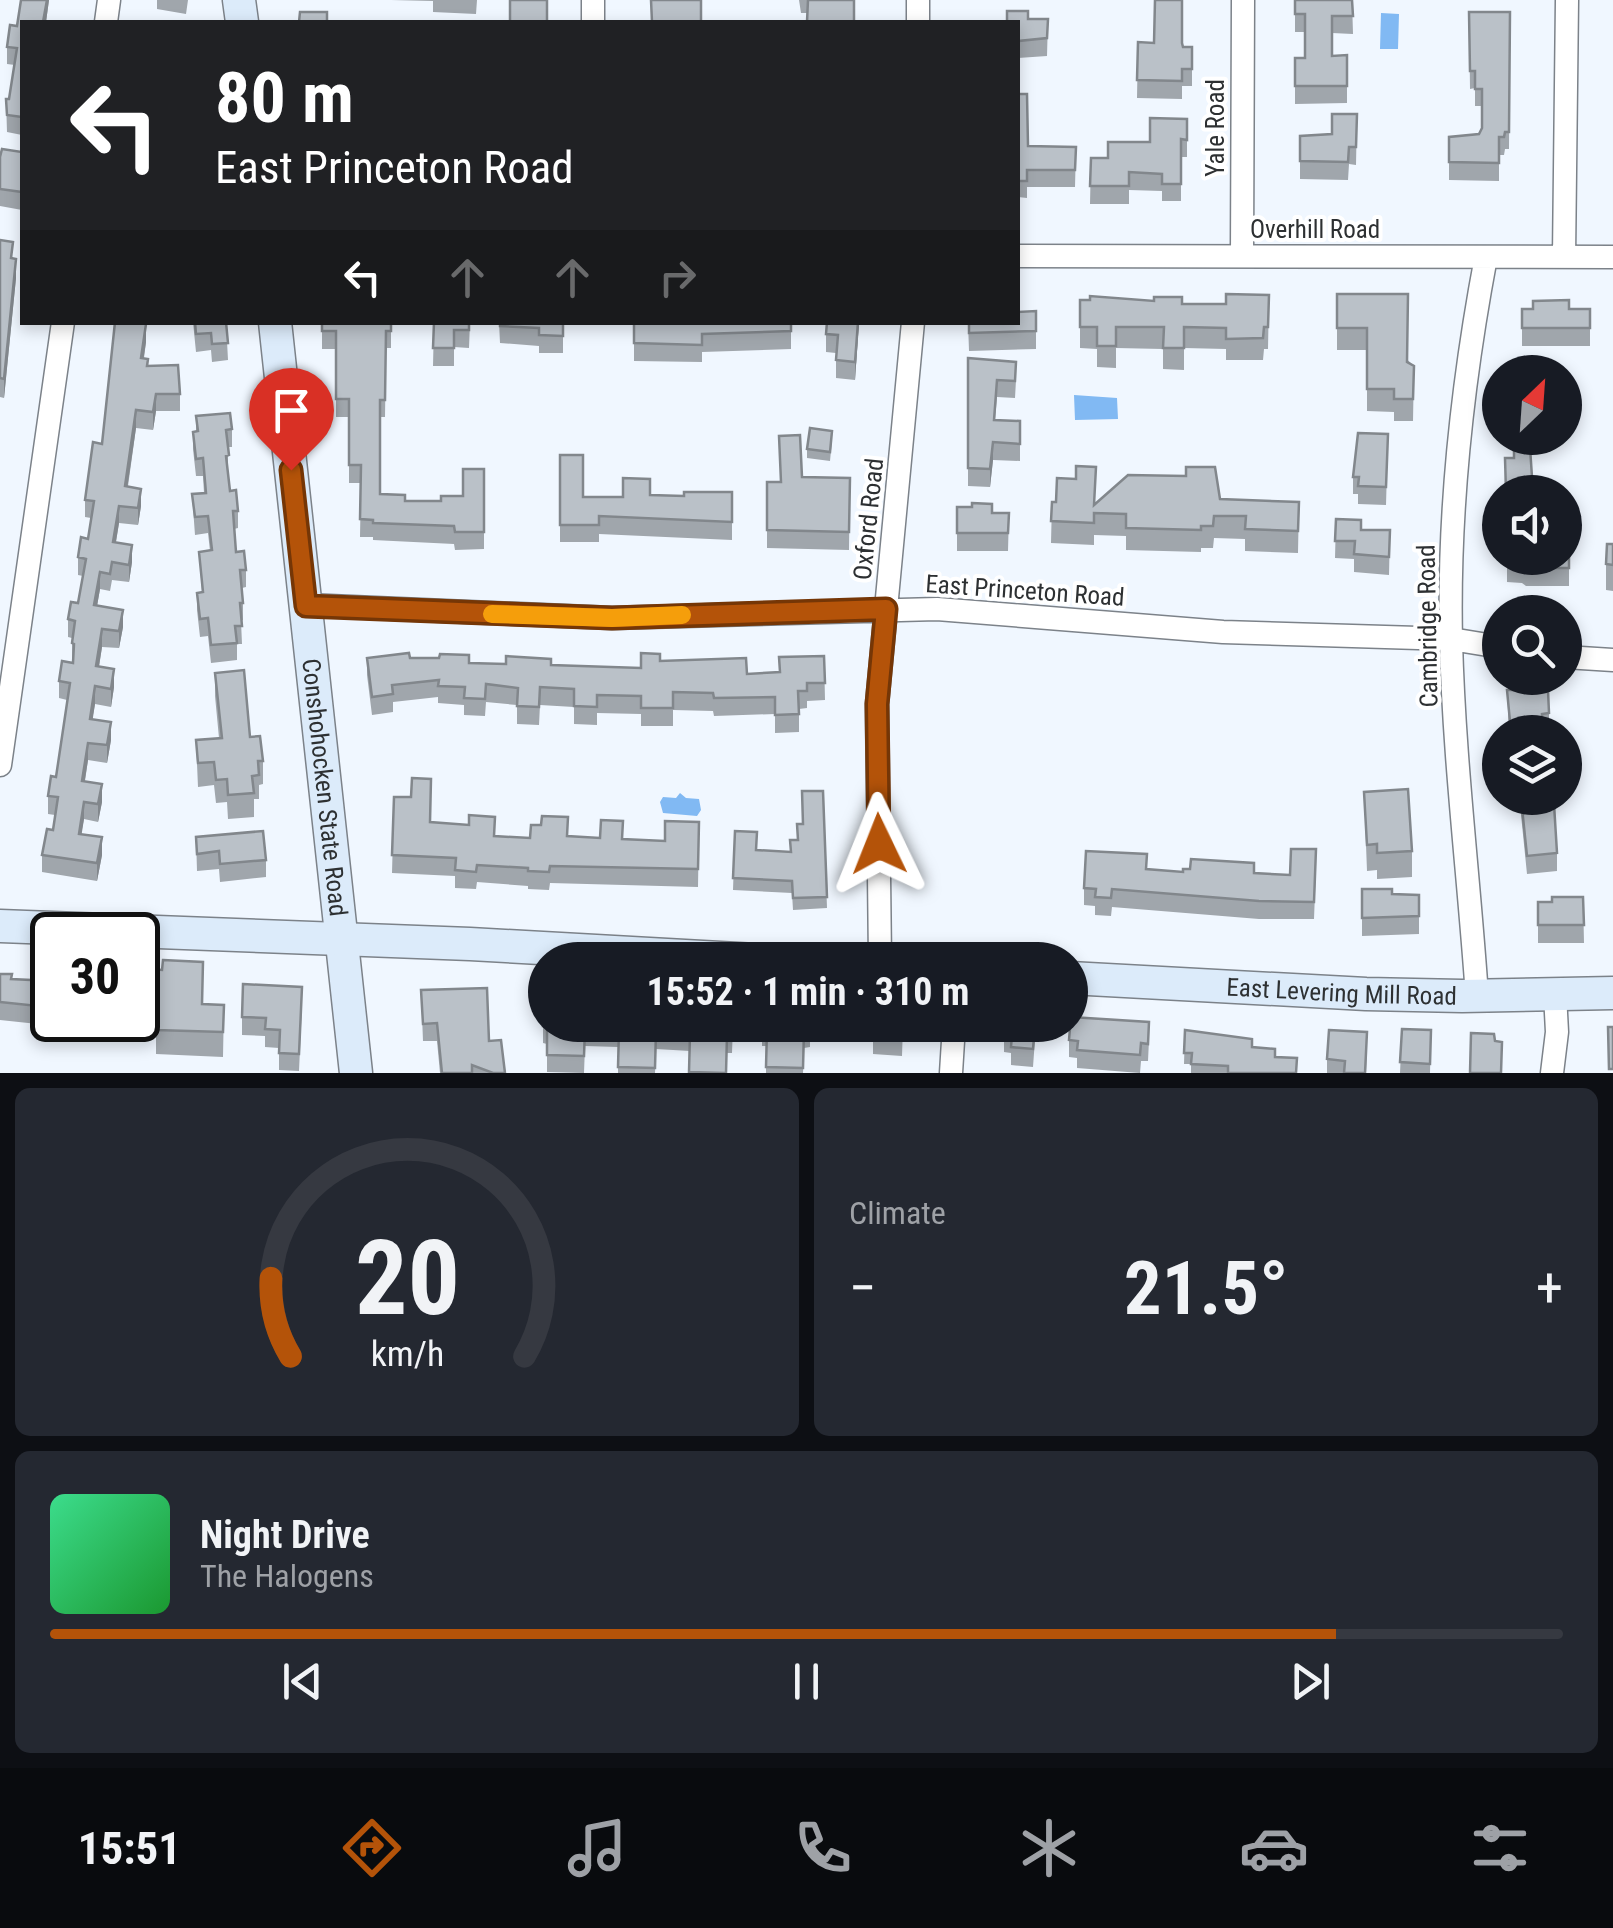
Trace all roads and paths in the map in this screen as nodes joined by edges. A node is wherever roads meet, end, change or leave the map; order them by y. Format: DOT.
graph roads {
  1 [pos="1243,0"];
  2 [pos="1567,0"];
  3 [pos="1020,256"];
  4 [pos="1242,256"];
  5 [pos="1486,257"];
  6 [pos="1564,257"];
  7 [pos="1613,257"];
  8 [pos="63,325"];
  9 [pos="275,325"];
  10 [pos="913,325"];
  11 [pos="306,606"];
  12 [pos="886,609"];
  13 [pos="1451,639"];
  14 [pos="1482,644"];
  15 [pos="1582,659"];
  16 [pos="1613,660"];
  17 [pos="0,765"];
  18 [pos="0,926"];
  19 [pos="342,938"];
  20 [pos="880,942"];
  21 [pos="528,948"];
  22 [pos="1088,979"];
  23 [pos="1613,993"];
  24 [pos="1555,994"];
  25 [pos="1477,996"];
  26 [pos="953,1042"];
  27 [pos="356,1073"];
  28 [pos="951,1073"];
  29 [pos="1552,1073"];
  1 -- 4 [label="street, Yale Road"];
  2 -- 6 [label="street"];
  3 -- 4 [label="street, Overhill Road"];
  4 -- 5 [label="street, Overhill Road"];
  5 -- 6 [label="street, Overhill Road"];
  5 -- 13 [label="street, Cambridge Road"];
  6 -- 7 [label="street, Overhill Road"];
  8 -- 17 [label="street"];
  9 -- 11 [label="street, Conshohocken State Road"];
  10 -- 12 [label="street, Oxford Road"];
  11 -- 12 [label="street, East Princeton Road"];
  11 -- 19 [label="street, Conshohocken State Road"];
  12 -- 13 [label="street, East Princeton Road"];
  12 -- 20 [label="street, Oxford Road"];
  13 -- 14 [label="street, East Princeton Road"];
  13 -- 25 [label="street, Cambridge Road"];
  15 -- 16 [label="street"];
  18 -- 19 [label="street"];
  19 -- 21 [label="street"];
  19 -- 27 [label="street, Conshohocken State Road"];
  22 -- 25 [label="street, East Levering Mill Road"];
  23 -- 24 [label="street, East Levering Mill Road"];
  24 -- 25 [label="street, East Levering Mill Road"];
  24 -- 29 [label="street"];
  26 -- 28 [label="street"];
}
